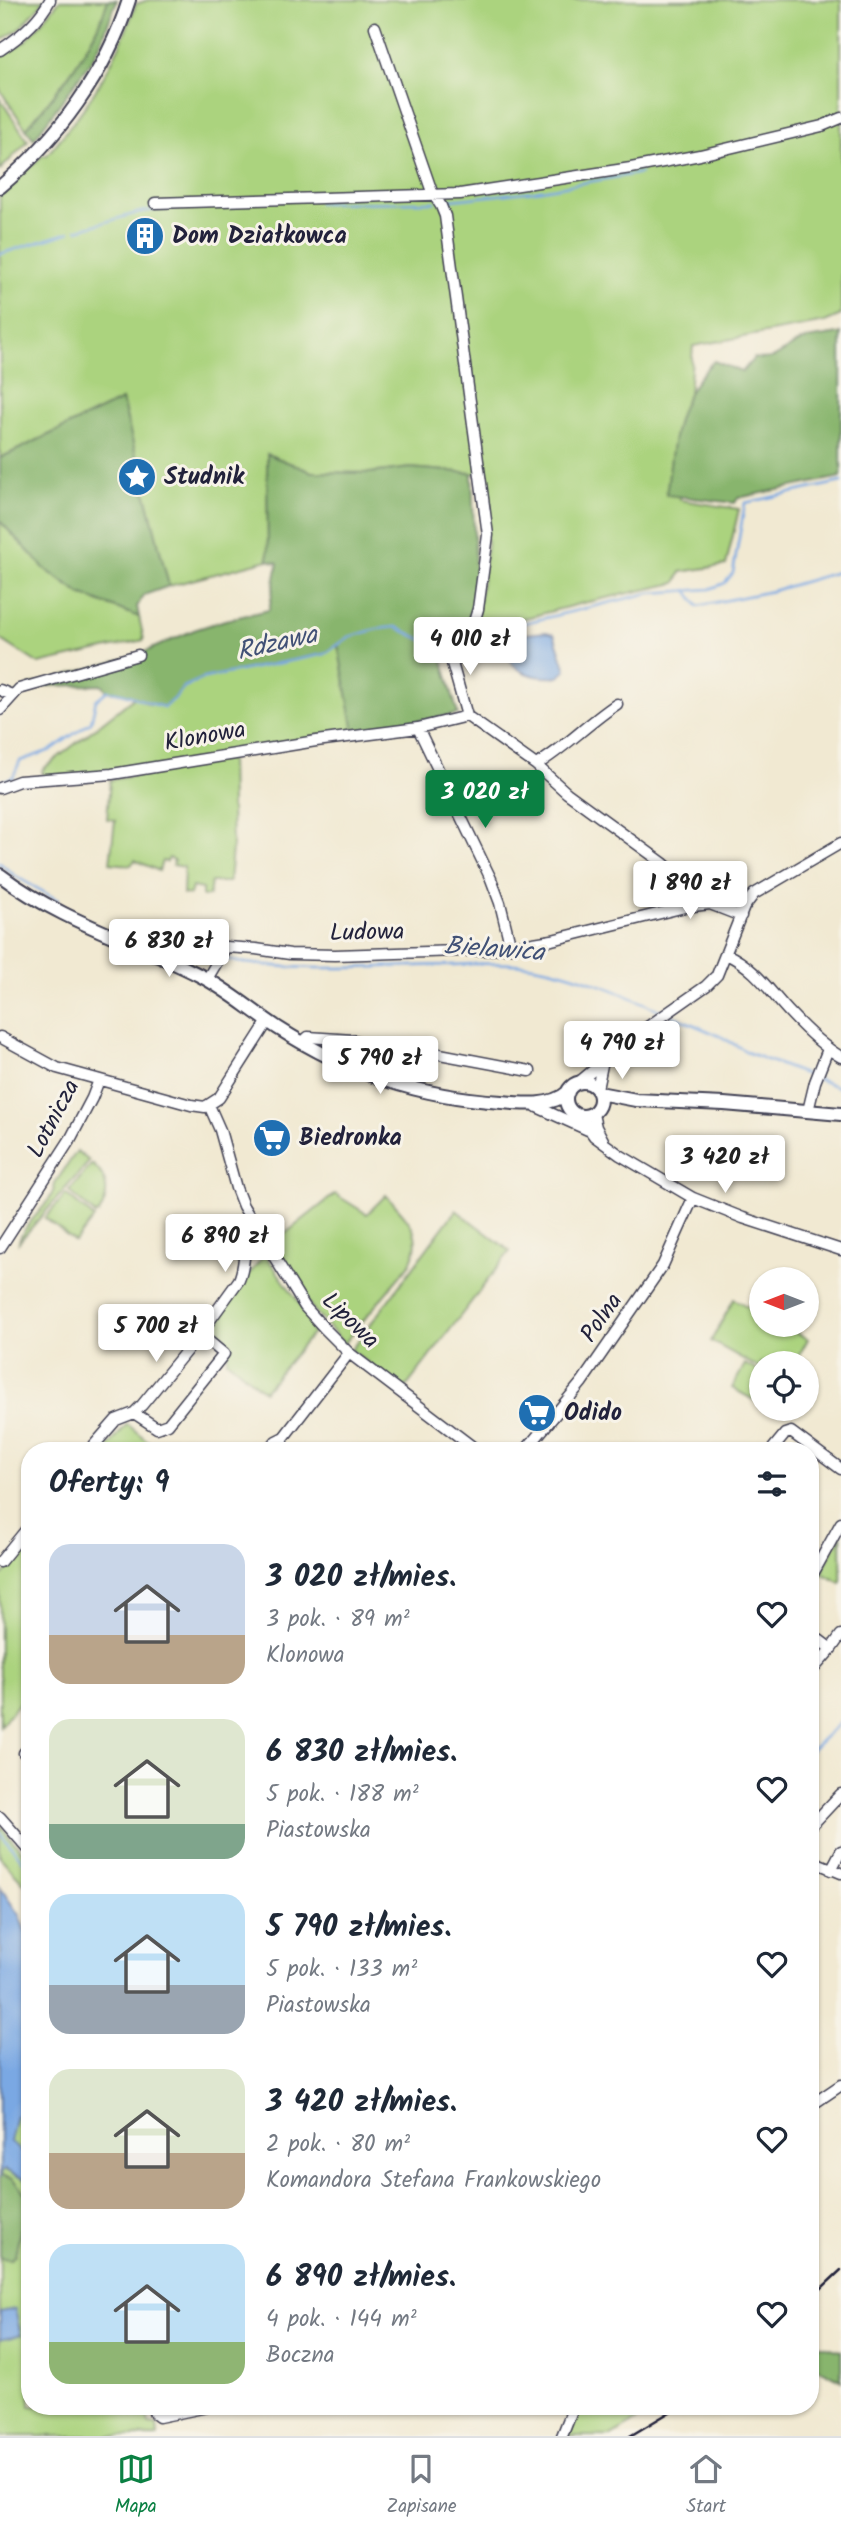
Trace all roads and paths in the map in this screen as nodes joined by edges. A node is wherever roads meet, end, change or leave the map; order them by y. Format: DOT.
graph roads {
  1 [pos="50,0"];
  2 [pos="129,0"];
  3 [pos="375,27"];
  4 [pos="0,50"];
  5 [pos="841,118"];
  6 [pos="0,187"];
  7 [pos="434,197"];
  8 [pos="155,203"];
  9 [pos="138,655"];
  10 [pos="0,690"];
  11 [pos="12,695"];
  12 [pos="617,704"];
  13 [pos="0,710"];
  14 [pos="467,716"];
  15 [pos="418,728"];
  16 [pos="536,765"];
  17 [pos="0,788"];
  18 [pos="841,843"];
  19 [pos="0,875"];
  20 [pos="710,904"];
  21 [pos="741,916"];
  22 [pos="511,948"];
  23 [pos="726,954"];
  24 [pos="207,979"];
  25 [pos="268,1021"];
  26 [pos="0,1037"];
  27 [pos="302,1042"];
  28 [pos="828,1049"];
  29 [pos="841,1057"];
  30 [pos="602,1064"];
  31 [pos="530,1071"];
  32 [pos="99,1080"];
  33 [pos="579,1082"];
  34 [pos="568,1091"];
  35 [pos="598,1091"];
  36 [pos="636,1100"];
  37 [pos="517,1103"];
  38 [pos="209,1105"];
  39 [pos="537,1107"];
  40 [pos="808,1111"];
  41 [pos="585,1112"];
  42 [pos="841,1114"];
  43 [pos="588,1130"];
  44 [pos="605,1143"];
  45 [pos="693,1198"];
  46 [pos="257,1227"];
  47 [pos="0,1248"];
  48 [pos="841,1250"];
  49 [pos="200,1334"];
  50 [pos="349,1353"];
  51 [pos="134,1413"];
  52 [pos="284,1437"];
  53 [pos="97,1442"];
  54 [pos="275,1442"];
  55 [pos="283,1442"];
  56 [pos="466,1442"];
  57 [pos="532,1442"];
  58 [pos="778,1442"];
  59 [pos="805,1442"];
  60 [pos="819,1453"];
  61 [pos="841,1469"];
  62 [pos="841,1523"];
  63 [pos="21,1536"];
  64 [pos="0,1562"];
  65 [pos="819,1563"];
  66 [pos="841,1635"];
  67 [pos="819,1640"];
  68 [pos="831,1649"];
  69 [pos="819,1663"];
  70 [pos="841,1794"];
  71 [pos="0,1817"];
  72 [pos="819,1817"];
  73 [pos="21,1841"];
  74 [pos="841,1851"];
  75 [pos="819,1864"];
  76 [pos="836,1872"];
  77 [pos="840,2089"];
  78 [pos="819,2101"];
  79 [pos="570,2415"];
  80 [pos="562,2436"];
  1 -- 4 [label="street"];
  2 -- 6 [label="main road"];
  3 -- 7 [label="street"];
  5 -- 7 [label="street"];
  7 -- 8 [label="street"];
  7 -- 14 [label="street"];
  9 -- 11 [label="street"];
  10 -- 11 [label="street"];
  11 -- 13 [label="street"];
  12 -- 16 [label="street"];
  14 -- 15 [label="street, Klonowa"];
  14 -- 16 [label="street"];
  15 -- 17 [label="street, Klonowa"];
  15 -- 22 [label="street"];
  16 -- 20 [label="street"];
  18 -- 21 [label="street"];
  19 -- 24 [label="main road"];
  20 -- 21 [label="street"];
  20 -- 22 [label="street, Ludowa"];
  21 -- 23 [label="street"];
  22 -- 24 [label="street, Ludowa"];
  23 -- 28 [label="street"];
  23 -- 30 [label="street"];
  24 -- 25 [label="main road"];
  25 -- 27 [label="main road"];
  25 -- 38 [label="street"];
  26 -- 32 [label="street"];
  27 -- 31 [label="street"];
  27 -- 37 [label="main road"];
  28 -- 29 [label="street"];
  28 -- 40 [label="street"];
  30 -- 33 [label="street"];
  30 -- 35 [label="street"];
  32 -- 38 [label="street"];
  32 -- 47 [label="street, Lotnicza"];
  33 -- 34 [label="main road"];
  33 -- 35 [label="main road"];
  34 -- 37 [label="main road"];
  34 -- 41 [label="main road"];
  35 -- 36 [label="main road"];
  35 -- 41 [label="main road"];
  36 -- 40 [label="main road"];
  36 -- 41 [label="main road"];
  37 -- 39 [label="main road"];
  38 -- 46 [label="street, Lipowa"];
  39 -- 41 [label="main road"];
  39 -- 43 [label="street"];
  40 -- 42 [label="main road"];
  41 -- 43 [label="street"];
  41 -- 44 [label="street"];
  43 -- 44 [label="street"];
  44 -- 45 [label="street"];
  45 -- 48 [label="street"];
  45 -- 57 [label="street, Polna"];
  46 -- 49 [label="street"];
  46 -- 50 [label="street, Lipowa"];
  49 -- 51 [label="street"];
  49 -- 51 [label="street"];
  50 -- 52 [label="street"];
  50 -- 56 [label="street, Lipowa"];
  51 -- 53 [label="street"];
  52 -- 54 [label="street"];
  52 -- 55 [label="street"];
  58 -- 59 [label="street"];
  60 -- 61 [label="street"];
  62 -- 65 [label="street"];
  63 -- 64 [label="street"];
  66 -- 68 [label="street"];
  67 -- 68 [label="street"];
  68 -- 69 [label="street"];
  70 -- 72 [label="street"];
  71 -- 73 [label="street"];
  74 -- 76 [label="street"];
  75 -- 76 [label="street"];
  77 -- 78 [label="street"];
  79 -- 80 [label="street"];
}
